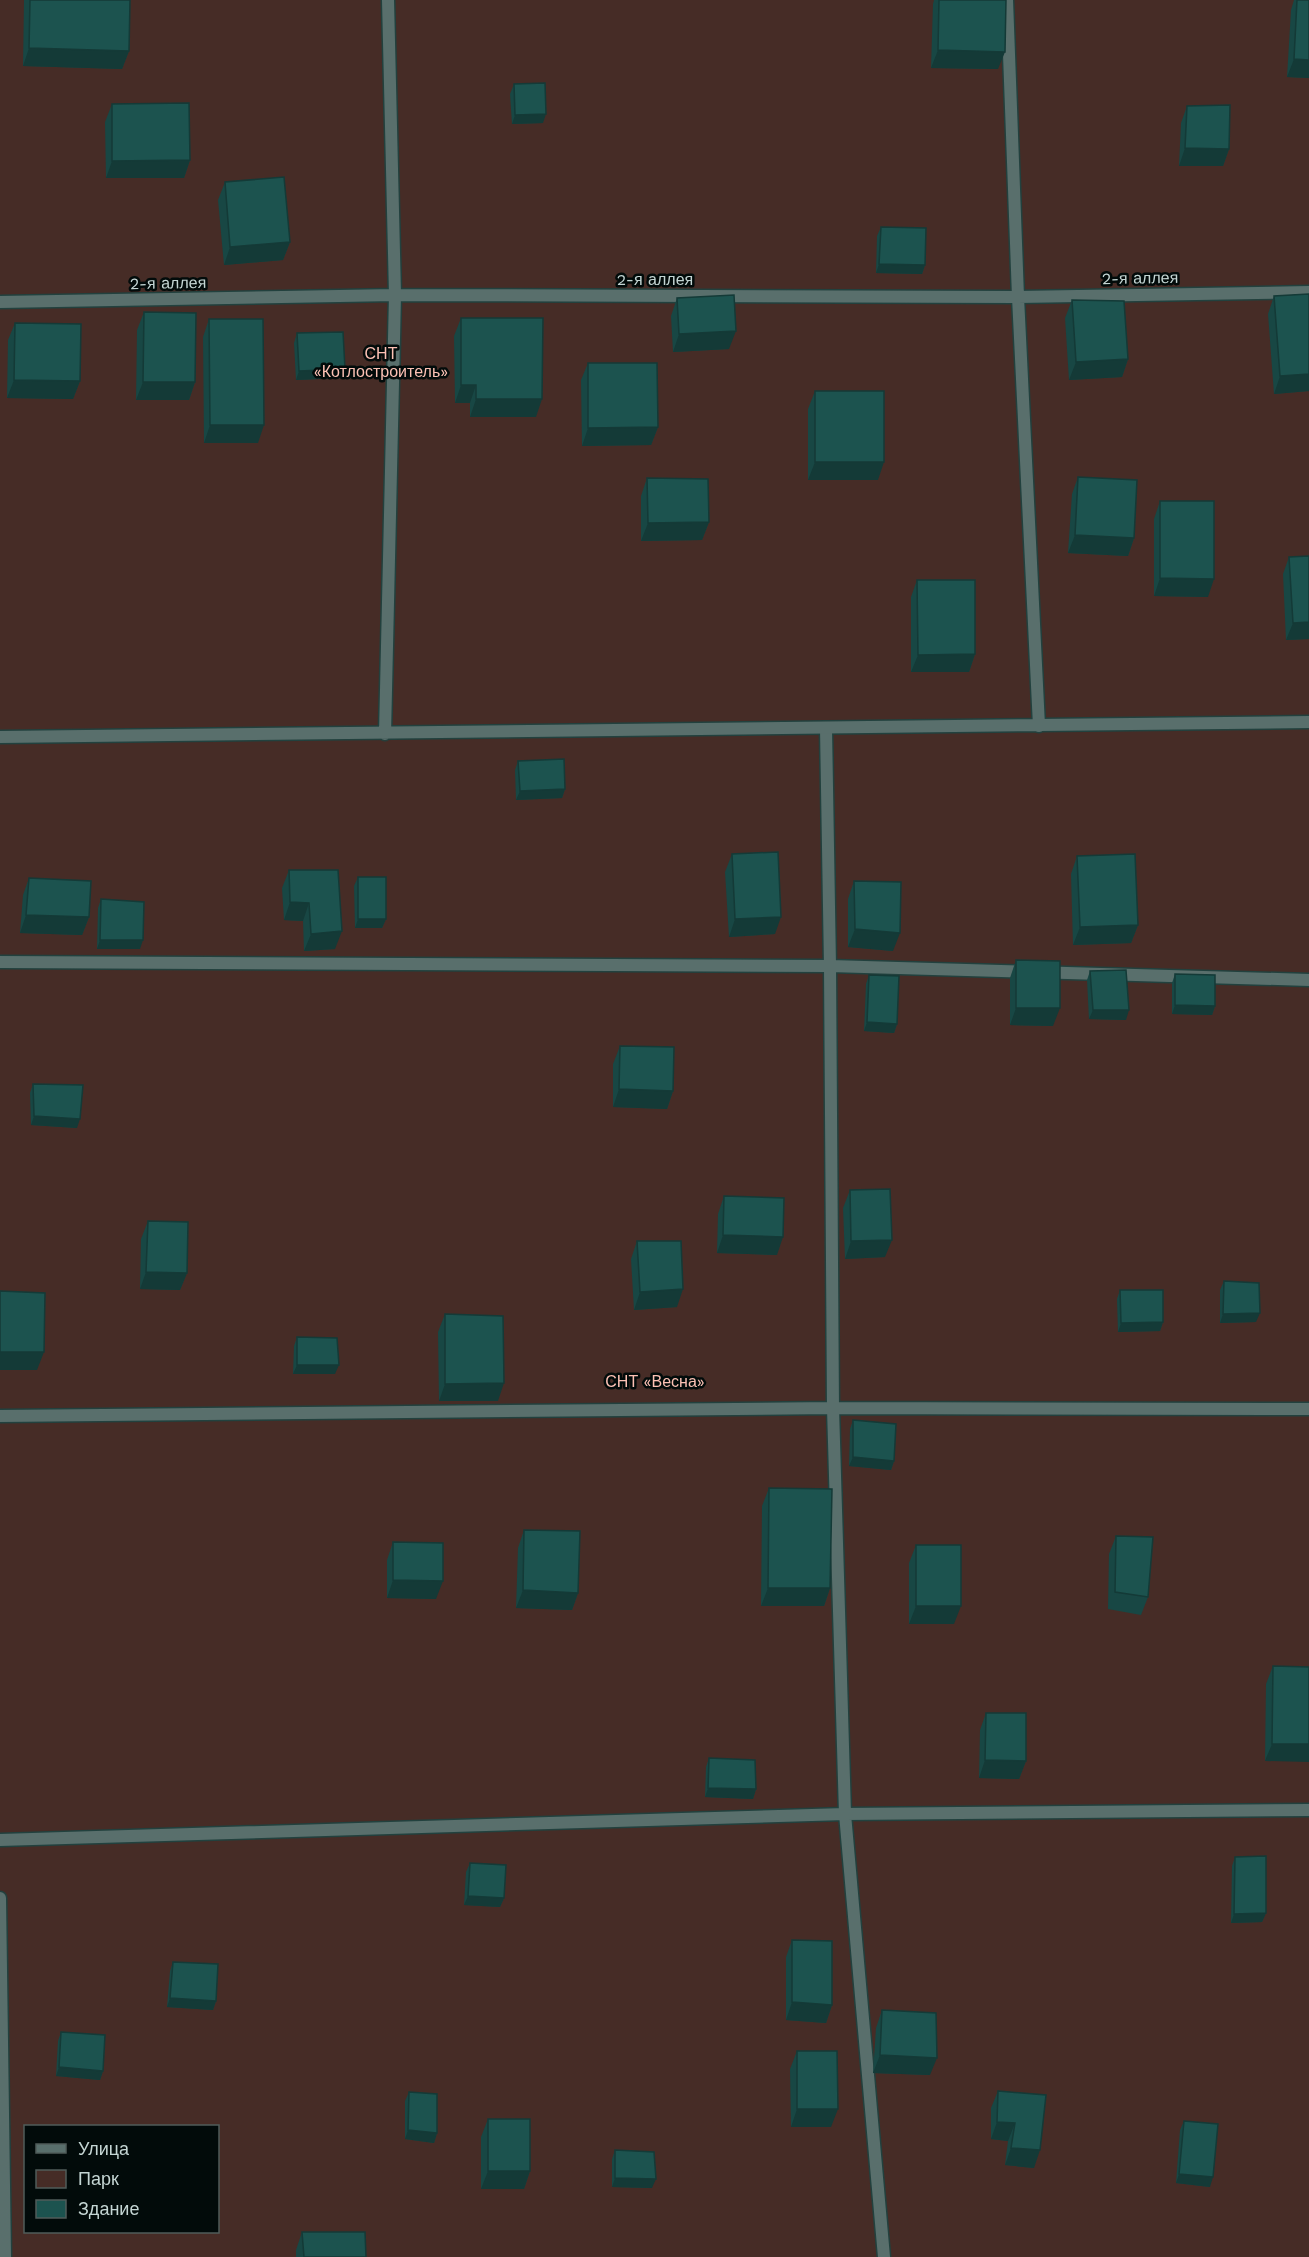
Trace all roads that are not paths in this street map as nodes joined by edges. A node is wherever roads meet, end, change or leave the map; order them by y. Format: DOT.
graph roads {
  1 [pos="388,0"];
  2 [pos="1007,0"];
  3 [pos="1309,292"];
  4 [pos="395,295"];
  5 [pos="1018,297"];
  6 [pos="0,302"];
  7 [pos="1309,722"];
  8 [pos="1039,726"];
  9 [pos="826,728"];
  10 [pos="385,734"];
  11 [pos="0,737"];
  12 [pos="0,963"];
  13 [pos="830,966"];
  14 [pos="1309,980"];
  15 [pos="833,1408"];
  16 [pos="1309,1409"];
  17 [pos="0,1416"];
  18 [pos="1309,1810"];
  19 [pos="845,1814"];
  20 [pos="0,1840"];
  21 [pos="0,1898"];
  22 [pos="5,2257"];
  23 [pos="884,2257"];
  1 -- 4 [label="street"];
  2 -- 5 [label="street"];
  3 -- 5 [label="street, 2-я аллея"];
  4 -- 5 [label="street, 2-я аллея"];
  4 -- 6 [label="street, 2-я аллея"];
  4 -- 10 [label="street"];
  5 -- 8 [label="street"];
  7 -- 8 [label="street"];
  8 -- 9 [label="street"];
  9 -- 10 [label="street"];
  9 -- 13 [label="street"];
  10 -- 11 [label="street"];
  12 -- 13 [label="street"];
  13 -- 14 [label="street"];
  13 -- 15 [label="street"];
  15 -- 16 [label="street"];
  15 -- 17 [label="street"];
  15 -- 19 [label="street"];
  18 -- 19 [label="street"];
  19 -- 20 [label="street"];
  19 -- 23 [label="street"];
  21 -- 22 [label="street"];
}
